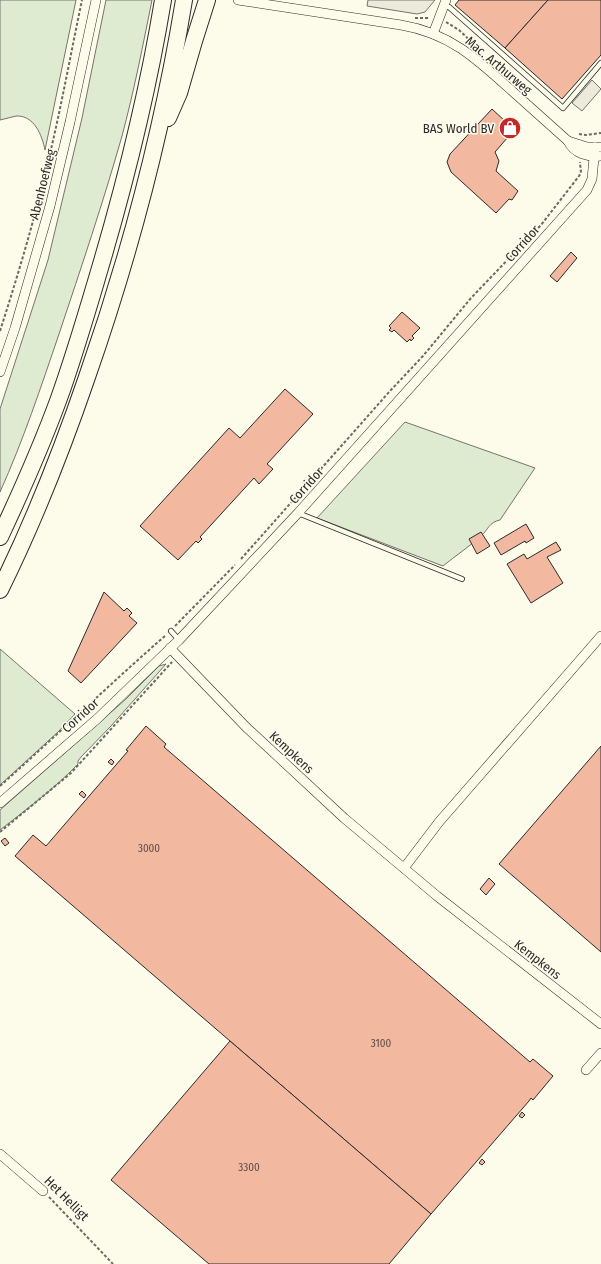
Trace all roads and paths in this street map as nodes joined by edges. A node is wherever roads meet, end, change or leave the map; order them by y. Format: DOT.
graph roads {
  1 [pos="82,0"];
  2 [pos="96,0"];
  3 [pos="238,0"];
  4 [pos="162,3"];
  5 [pos="445,3"];
  6 [pos="183,4"];
  7 [pos="206,6"];
  8 [pos="433,34"];
  9 [pos="601,63"];
  10 [pos="601,133"];
  11 [pos="586,135"];
  12 [pos="157,141"];
  13 [pos="598,152"];
  14 [pos="580,158"];
  15 [pos="0,332"];
  16 [pos="0,372"];
  17 [pos="298,513"];
  18 [pos="0,537"];
  19 [pos="462,579"];
  20 [pos="0,590"];
  21 [pos="171,631"];
  22 [pos="601,636"];
  23 [pos="179,640"];
  24 [pos="170,648"];
  25 [pos="178,656"];
  26 [pos="0,786"];
  27 [pos="0,802"];
  28 [pos="0,832"];
  29 [pos="404,868"];
  30 [pos="601,1024"];
  31 [pos="601,1053"];
  32 [pos="586,1070"];
  33 [pos="0,1154"];
  34 [pos="43,1191"];
  35 [pos="112,1264"];
  1 -- 15 [label="path, Abenhoefweg"];
  2 -- 16 [label="street, Abenhoefweg"];
  3 -- 8 [label="street, Mac. Arthurweg"];
  4 -- 18 [label="highway"];
  5 -- 8 [label="street"];
  5 -- 9 [label="lane"];
  6 -- 12 [label="highway"];
  7 -- 12 [label="highway"];
  8 -- 13 [label="street, Mac. Arthurweg"];
  10 -- 11 [label="path"];
  12 -- 20 [label="highway"];
  13 -- 17 [label="street, Corridor"];
  14 -- 21 [label="path, Corridor"];
  17 -- 19 [label="lane"];
  17 -- 23 [label="street, Corridor"];
  21 -- 23 [label="lane"];
  21 -- 26 [label="path, Corridor"];
  22 -- 29 [label="street"];
  23 -- 24 [label="street, Corridor"];
  24 -- 25 [label="street, Kempkens"];
  24 -- 27 [label="street, Corridor"];
  25 -- 28 [label="path"];
  25 -- 29 [label="street, Kempkens"];
  29 -- 30 [label="street, Kempkens"];
  31 -- 32 [label="street"];
  33 -- 34 [label="street, Het Helligt"];
  34 -- 35 [label="path, Het Helligt"];
}
